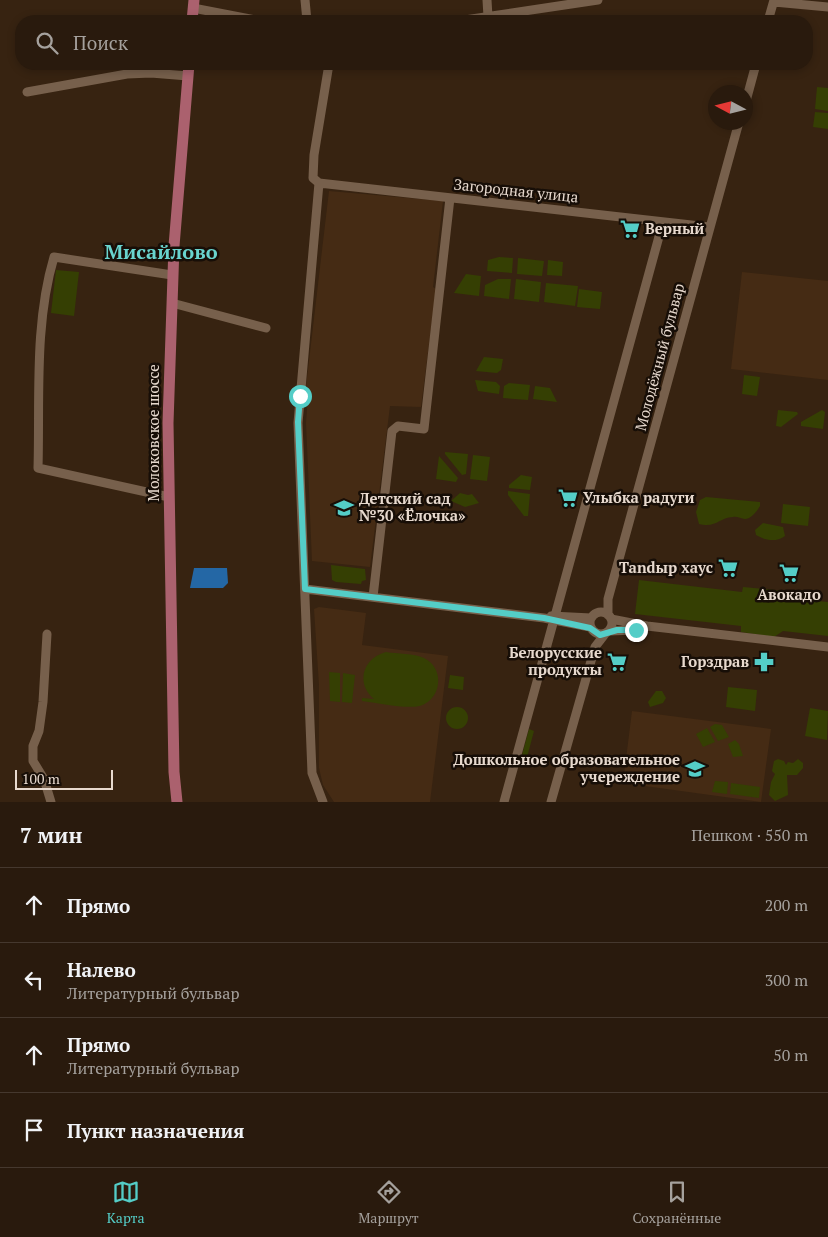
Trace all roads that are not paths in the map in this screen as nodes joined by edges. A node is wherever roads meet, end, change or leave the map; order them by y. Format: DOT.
graph roads {
  1 [pos="305,0"];
  2 [pos="488,0"];
  3 [pos="598,0"];
  4 [pos="774,1"];
  5 [pos="194,4"];
  6 [pos="828,7"];
  7 [pos="237,15"];
  8 [pos="306,15"];
  9 [pos="488,15"];
  10 [pos="501,15"];
  11 [pos="770,15"];
  12 [pos="188,70"];
  13 [pos="328,70"];
  14 [pos="754,70"];
  15 [pos="188,76"];
  16 [pos="750,85"];
  17 [pos="27,92"];
  18 [pos="737,130"];
  19 [pos="319,183"];
  20 [pos="450,198"];
  21 [pos="663,222"];
  22 [pos="709,227"];
  23 [pos="172,275"];
  24 [pos="172,303"];
  25 [pos="266,328"];
  26 [pos="169,497"];
  27 [pos="305,589"];
  28 [pos="373,597"];
  29 [pos="608,599"];
  30 [pos="599,612"];
  31 [pos="610,617"];
  32 [pos="555,618"];
  33 [pos="591,618"];
  34 [pos="647,626"];
  35 [pos="592,630"];
  36 [pos="607,632"];
  37 [pos="47,634"];
  38 [pos="595,647"];
  39 [pos="828,647"];
  40 [pos="555,788"];
  41 [pos="51,802"];
  42 [pos="178,802"];
  43 [pos="323,802"];
  44 [pos="504,802"];
  45 [pos="551,802"];
  46 [pos="555,802"];
  1 -- 8 [label="street"];
  2 -- 9 [label="street"];
  3 -- 10 [label="street"];
  4 -- 6 [label="street"];
  4 -- 11 [label="street"];
  5 -- 7 [label="street"];
  12 -- 15 [label="main road, Молоковское шоссе"];
  13 -- 19 [label="street"];
  14 -- 16 [label="street"];
  15 -- 17 [label="street"];
  15 -- 23 [label="main road, Молоковское шоссе"];
  18 -- 22 [label="street, Молодёжный бульвар"];
  19 -- 20 [label="street, Загородная улица"];
  19 -- 27 [label="street"];
  20 -- 21 [label="street, Загородная улица"];
  20 -- 28 [label="street"];
  21 -- 22 [label="street, Загородная улица"];
  21 -- 32 [label="street"];
  22 -- 29 [label="street, Молодёжный бульвар"];
  23 -- 24 [label="main road, Молоковское шоссе"];
  23 -- 26 [label="street"];
  24 -- 25 [label="street"];
  24 -- 26 [label="main road, Молоковское шоссе"];
  26 -- 42 [label="main road, Молоковское шоссе"];
  27 -- 28 [label="street"];
  27 -- 43 [label="street"];
  28 -- 32 [label="street"];
  29 -- 30 [label="street, Молодёжный бульвар"];
  29 -- 31 [label="street, Молодёжный бульвар"];
  30 -- 31 [label="street"];
  30 -- 33 [label="street"];
  31 -- 34 [label="street"];
  31 -- 36 [label="street"];
  32 -- 33 [label="street"];
  32 -- 35 [label="street"];
  32 -- 44 [label="street"];
  33 -- 35 [label="street"];
  34 -- 36 [label="street"];
  34 -- 39 [label="street"];
  35 -- 36 [label="street"];
  35 -- 38 [label="street"];
  36 -- 38 [label="street"];
  37 -- 41 [label="street"];
  38 -- 40 [label="street"];
  40 -- 45 [label="street"];
  40 -- 46 [label="street"];
}
